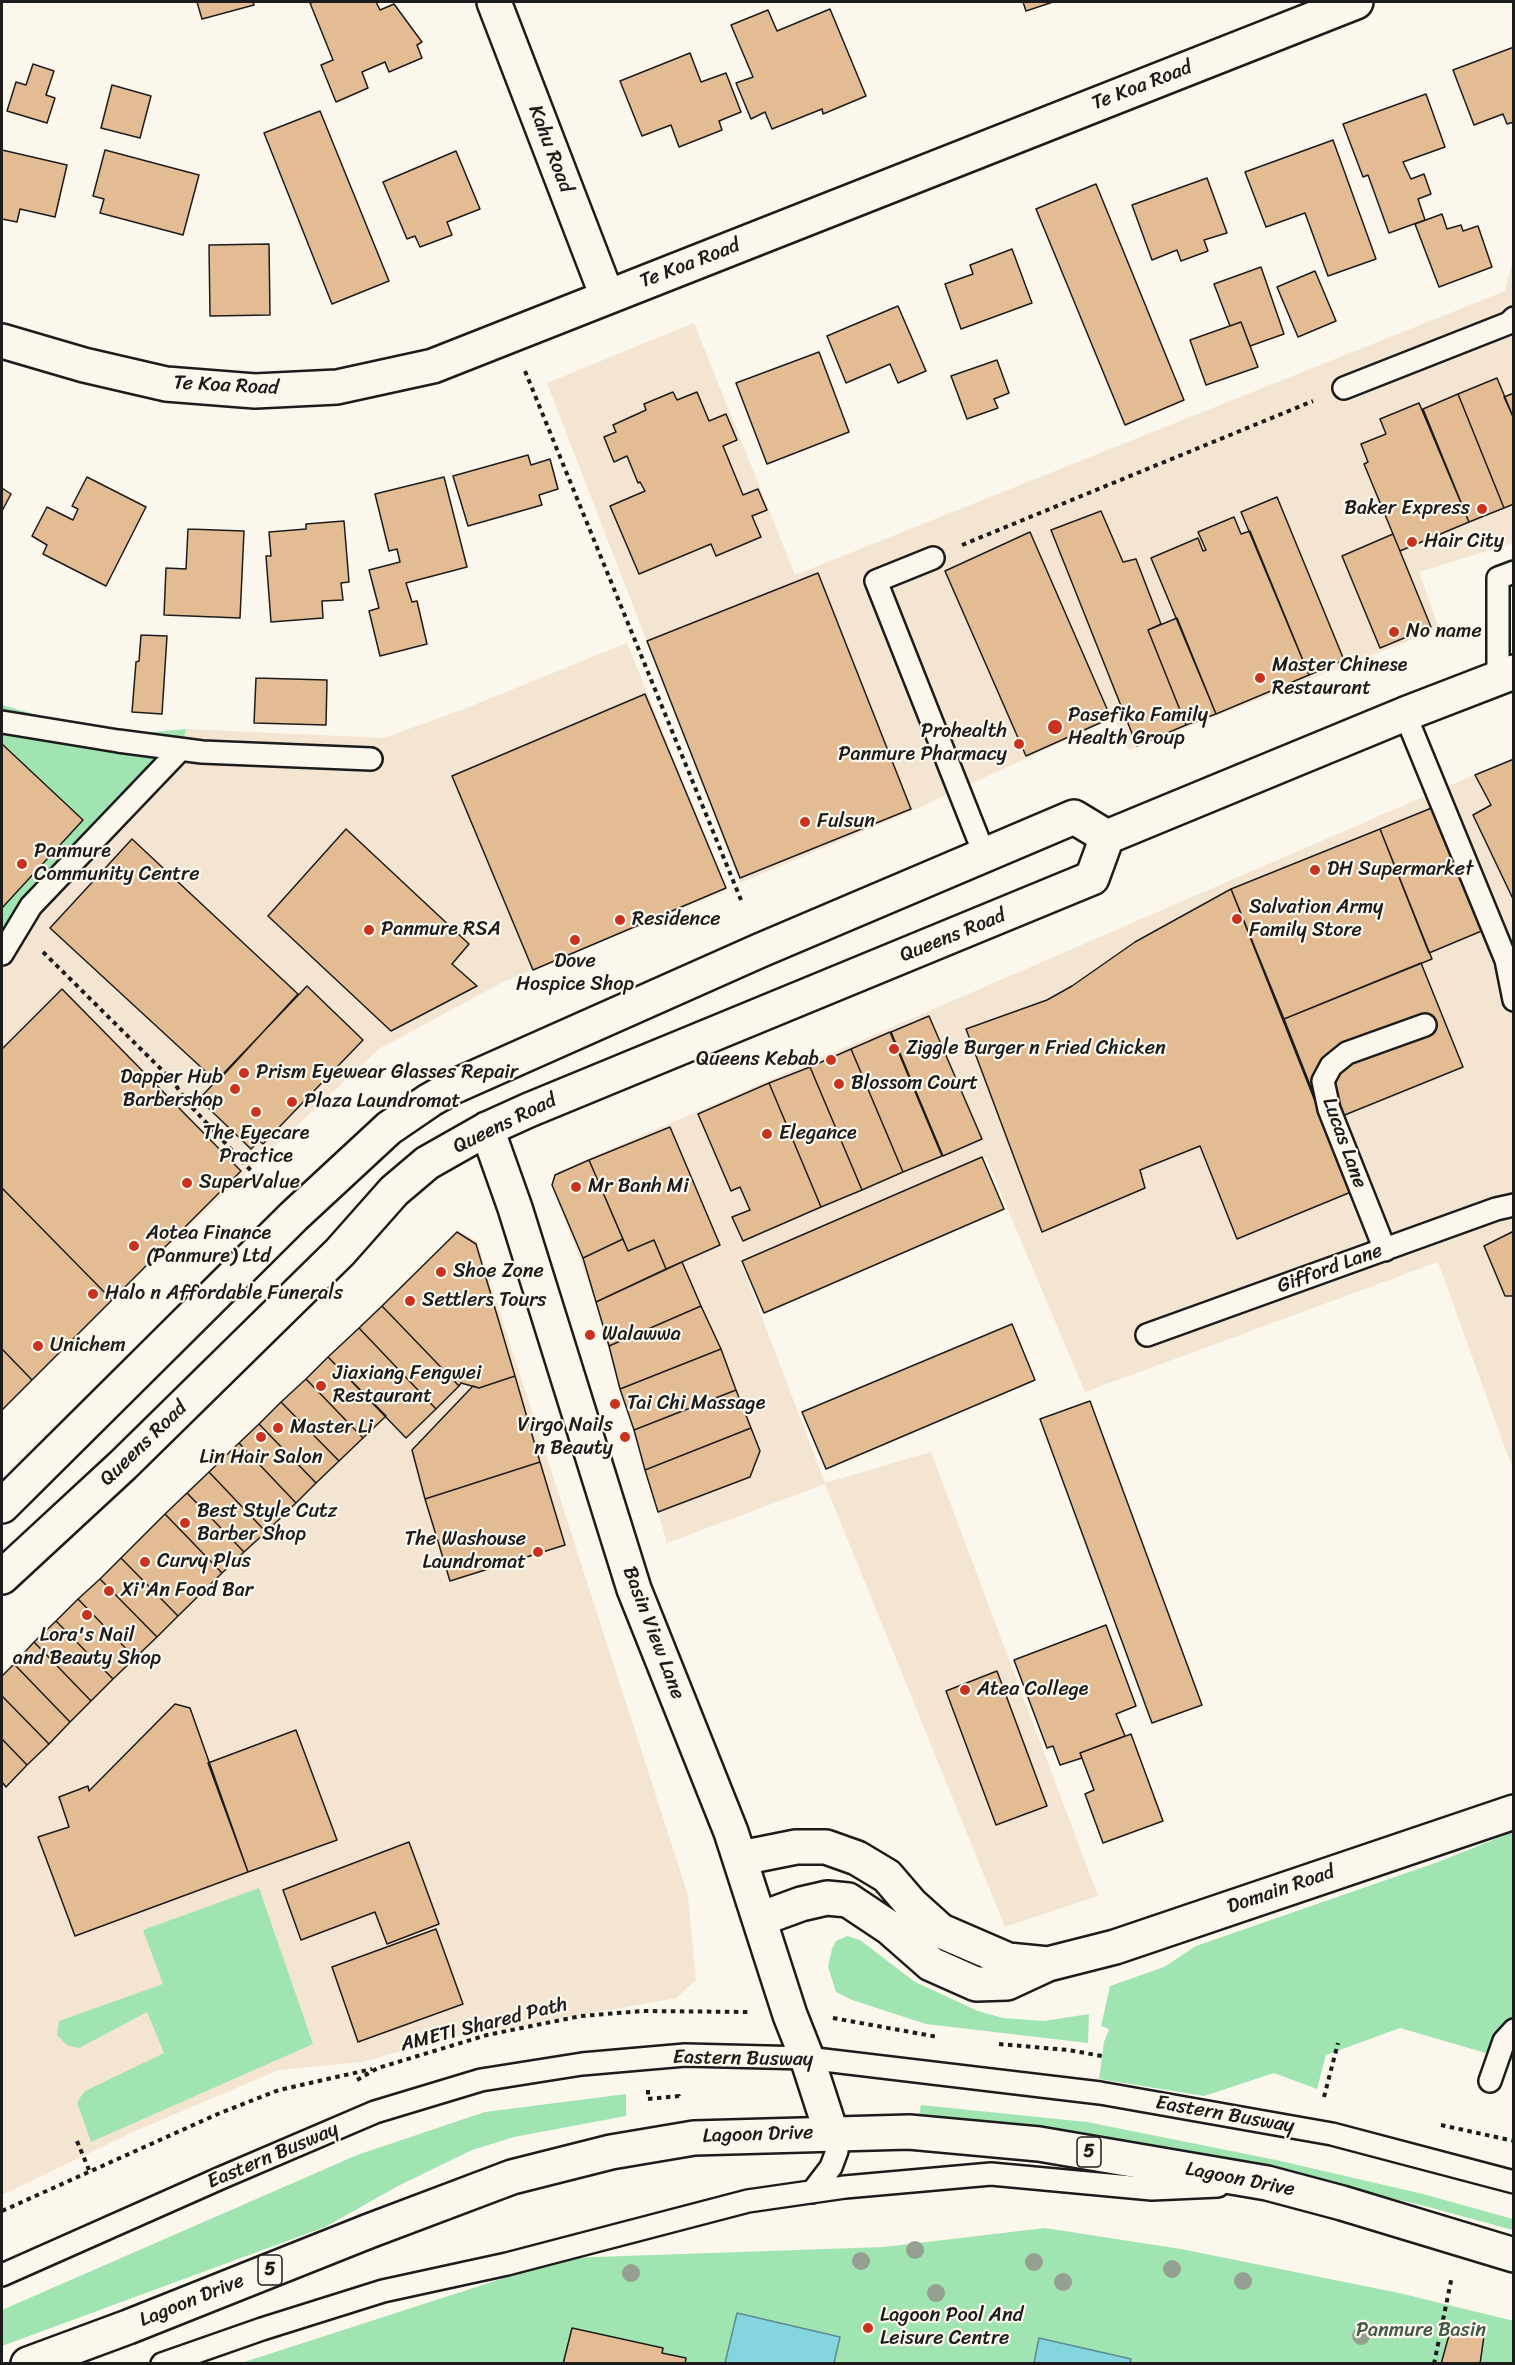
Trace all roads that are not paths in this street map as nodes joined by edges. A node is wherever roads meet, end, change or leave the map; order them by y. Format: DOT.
graph roads {
  1 [pos="494,2"];
  2 [pos="1356,2"];
  3 [pos="607,296"];
  4 [pos="1514,318"];
  5 [pos="2,341"];
  6 [pos="1344,388"];
  7 [pos="933,558"];
  8 [pos="1514,572"];
  9 [pos="1506,675"];
  10 [pos="1405,714"];
  11 [pos="2,722"];
  12 [pos="180,750"];
  13 [pos="371,759"];
  14 [pos="1107,837"];
  15 [pos="985,856"];
  16 [pos="2,954"];
  17 [pos="1514,1000"];
  18 [pos="1425,1025"];
  19 [pos="487,1129"];
  20 [pos="1514,1205"];
  21 [pos="1385,1250"];
  22 [pos="1147,1335"];
  23 [pos="2,1506"];
  24 [pos="2,1576"];
  25 [pos="1514,1812"];
  26 [pos="741,1858"];
  27 [pos="760,1919"];
  28 [pos="1048,1964"];
  29 [pos="1514,2030"];
  30 [pos="807,2058"];
  31 [pos="1490,2081"];
  32 [pos="831,2132"];
  33 [pos="1514,2182"];
  34 [pos="1267,2183"];
  35 [pos="812,2192"];
  36 [pos="1514,2255"];
  37 [pos="2,2275"];
  38 [pos="28,2364"];
  39 [pos="162,2364"];
  1 -- 3 [label="street, Kahu Road"];
  2 -- 3 [label="street, Te Koa Road"];
  3 -- 5 [label="street, Te Koa Road"];
  4 -- 6 [label="lane"];
  7 -- 15 [label="lane"];
  8 -- 9 [label="lane"];
  9 -- 10 [label="street"];
  10 -- 14 [label="street"];
  10 -- 17 [label="lane"];
  11 -- 12 [label="lane"];
  12 -- 13 [label="lane"];
  12 -- 16 [label="lane"];
  14 -- 15 [label="street"];
  14 -- 19 [label="street, Queens Road"];
  15 -- 23 [label="street"];
  18 -- 21 [label="lane, Lucas Lane"];
  19 -- 24 [label="street, Queens Road"];
  19 -- 26 [label="street, Basin View Lane"];
  20 -- 21 [label="lane, Gifford Lane"];
  21 -- 22 [label="lane, Gifford Lane"];
  25 -- 28 [label="street, Domain Road"];
  26 -- 27 [label="street, Basin View Lane"];
  26 -- 28 [label="street, Domain Road"];
  27 -- 28 [label="street, Domain Road"];
  27 -- 30 [label="street, Basin View Lane"];
  29 -- 31 [label="lane"];
  30 -- 32 [label="street, Basin View Lane"];
  30 -- 33 [label="lane, Eastern Busway"];
  30 -- 37 [label="lane, Eastern Busway"];
  32 -- 34 [label="street, Lagoon Drive / 5"];
  32 -- 35 [label="lane"];
  32 -- 38 [label="street, Lagoon Drive / 5"];
  34 -- 35 [label="lane"];
  34 -- 36 [label="street, Lagoon Drive / 5"];
  35 -- 39 [label="lane"];
}
